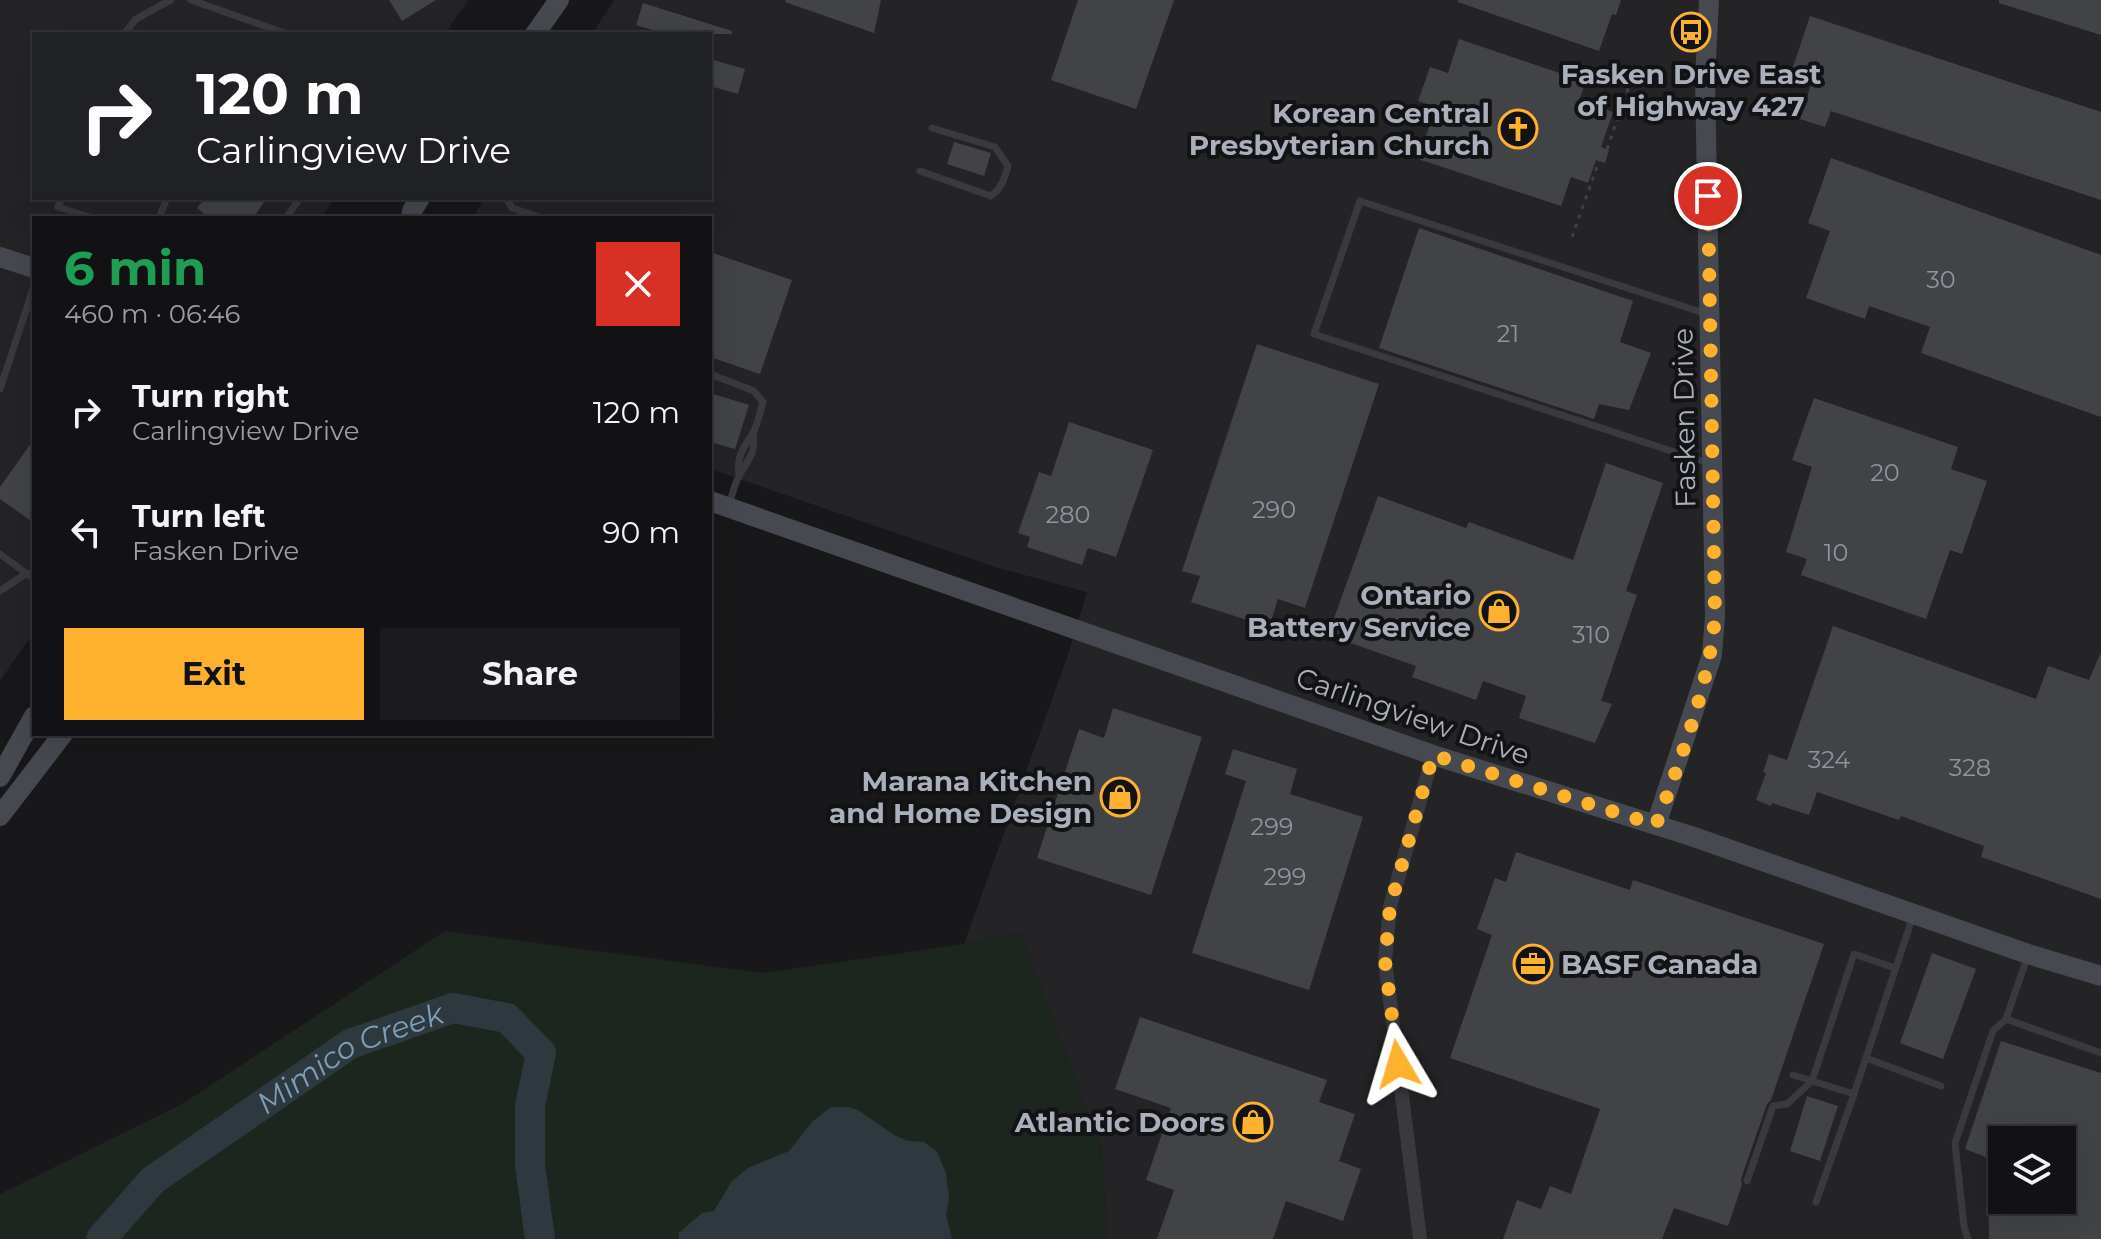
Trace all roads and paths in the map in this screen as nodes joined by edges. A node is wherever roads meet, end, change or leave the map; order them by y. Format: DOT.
graph roads {
  1 [pos="171,0"];
  2 [pos="191,0"];
  3 [pos="559,0"];
  4 [pos="1709,0"];
  5 [pos="266,31"];
  6 [pos="126,32"];
  7 [pos="536,32"];
  8 [pos="1634,72"];
  9 [pos="932,128"];
  10 [pos="1607,149"];
  11 [pos="1599,161"];
  12 [pos="920,171"];
  13 [pos="61,200"];
  14 [pos="507,200"];
  15 [pos="87,216"];
  16 [pos="536,216"];
  17 [pos="1572,237"];
  18 [pos="0,257"];
  19 [pos="32,267"];
  20 [pos="32,292"];
  21 [pos="1710,315"];
  22 [pos="712,375"];
  23 [pos="0,389"];
  24 [pos="1713,465"];
  25 [pos="719,504"];
  26 [pos="0,554"];
  27 [pos="30,576"];
  28 [pos="0,591"];
  29 [pos="32,720"];
  30 [pos="61,736"];
  31 [pos="1433,755"];
  32 [pos="0,777"];
  33 [pos="0,816"];
  34 [pos="1656,825"];
  35 [pos="1913,914"];
  36 [pos="2028,954"];
  37 [pos="1895,968"];
  38 [pos="2101,976"];
  39 [pos="2006,1019"];
  40 [pos="2101,1053"];
  41 [pos="1866,1058"];
  42 [pos="1793,1075"];
  43 [pos="1812,1081"];
  44 [pos="1941,1086"];
  45 [pos="1854,1094"];
  46 [pos="1747,1181"];
  47 [pos="1816,1202"];
  48 [pos="1420,1239"];
  49 [pos="1968,1239"];
  1 -- 6 [label="lane"];
  2 -- 5 [label="lane"];
  3 -- 7 [label="main road"];
  4 -- 21 [label="main road, Fasken Drive"];
  8 -- 10 [label="path"];
  9 -- 12 [label="lane"];
  11 -- 17 [label="path"];
  13 -- 15 [label="lane"];
  14 -- 16 [label="lane"];
  18 -- 19 [label="main road"];
  20 -- 23 [label="lane"];
  21 -- 24 [label="main road, Fasken Drive"];
  21 -- 24 [label="lane"];
  22 -- 25 [label="lane"];
  24 -- 34 [label="main road, Fasken Drive"];
  25 -- 31 [label="main road, Carlingview Drive"];
  26 -- 27 [label="lane"];
  27 -- 28 [label="lane"];
  29 -- 32 [label="main road"];
  30 -- 33 [label="main road"];
  31 -- 34 [label="main road, Carlingview Drive"];
  31 -- 48 [label="street"];
  34 -- 35 [label="main road, Carlingview Drive"];
  35 -- 36 [label="main road, Carlingview Drive"];
  35 -- 37 [label="lane"];
  36 -- 38 [label="main road, Carlingview Drive"];
  36 -- 39 [label="lane"];
  37 -- 41 [label="lane"];
  37 -- 43 [label="lane"];
  39 -- 40 [label="lane"];
  39 -- 49 [label="lane"];
  41 -- 44 [label="lane"];
  41 -- 45 [label="lane"];
  42 -- 43 [label="lane"];
  43 -- 45 [label="lane"];
  43 -- 46 [label="lane"];
  45 -- 47 [label="lane"];
}
